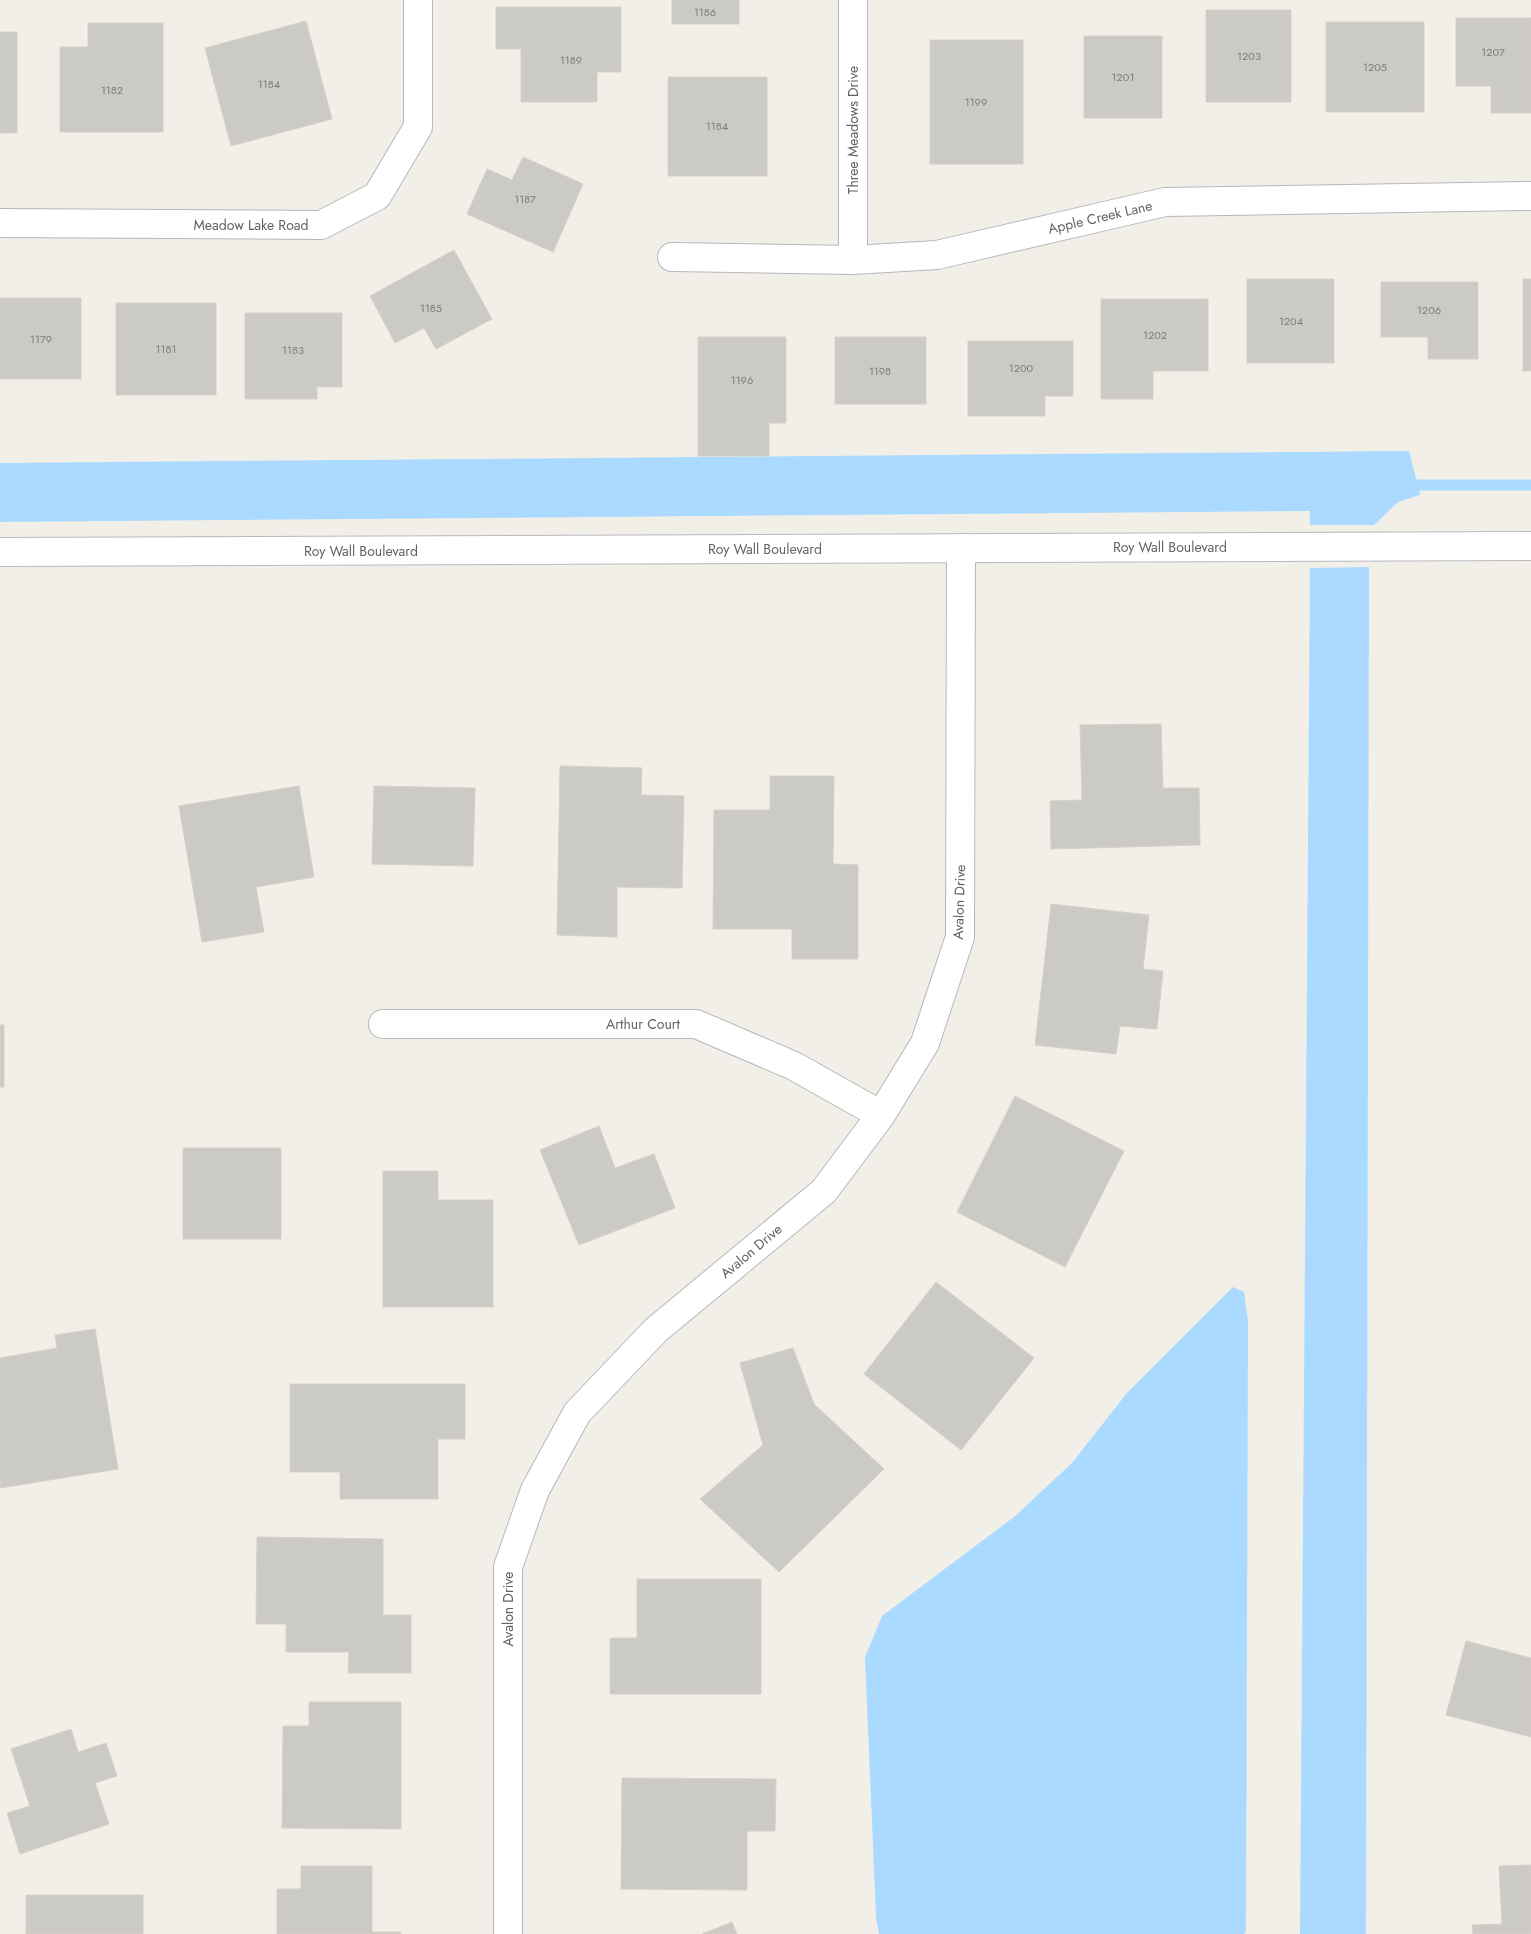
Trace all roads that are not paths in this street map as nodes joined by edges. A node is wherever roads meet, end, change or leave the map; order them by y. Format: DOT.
graph roads {
  1 [pos="418,0"];
  2 [pos="853,0"];
  3 [pos="1531,196"];
  4 [pos="0,223"];
  5 [pos="672,257"];
  6 [pos="854,260"];
  7 [pos="1531,546"];
  8 [pos="961,548"];
  9 [pos="0,552"];
  10 [pos="383,1024"];
  11 [pos="881,1115"];
  12 [pos="508,1934"];
  1 -- 4 [label="street, Meadow Lake Road"];
  2 -- 6 [label="street, Three Meadows Drive"];
  3 -- 6 [label="street, Apple Creek Lane"];
  5 -- 6 [label="street, Apple Creek Lane"];
  7 -- 8 [label="street, Roy Wall Boulevard"];
  8 -- 9 [label="street, Roy Wall Boulevard"];
  8 -- 11 [label="street, Avalon Drive"];
  10 -- 11 [label="street, Arthur Court"];
  11 -- 12 [label="street, Avalon Drive"];
}
